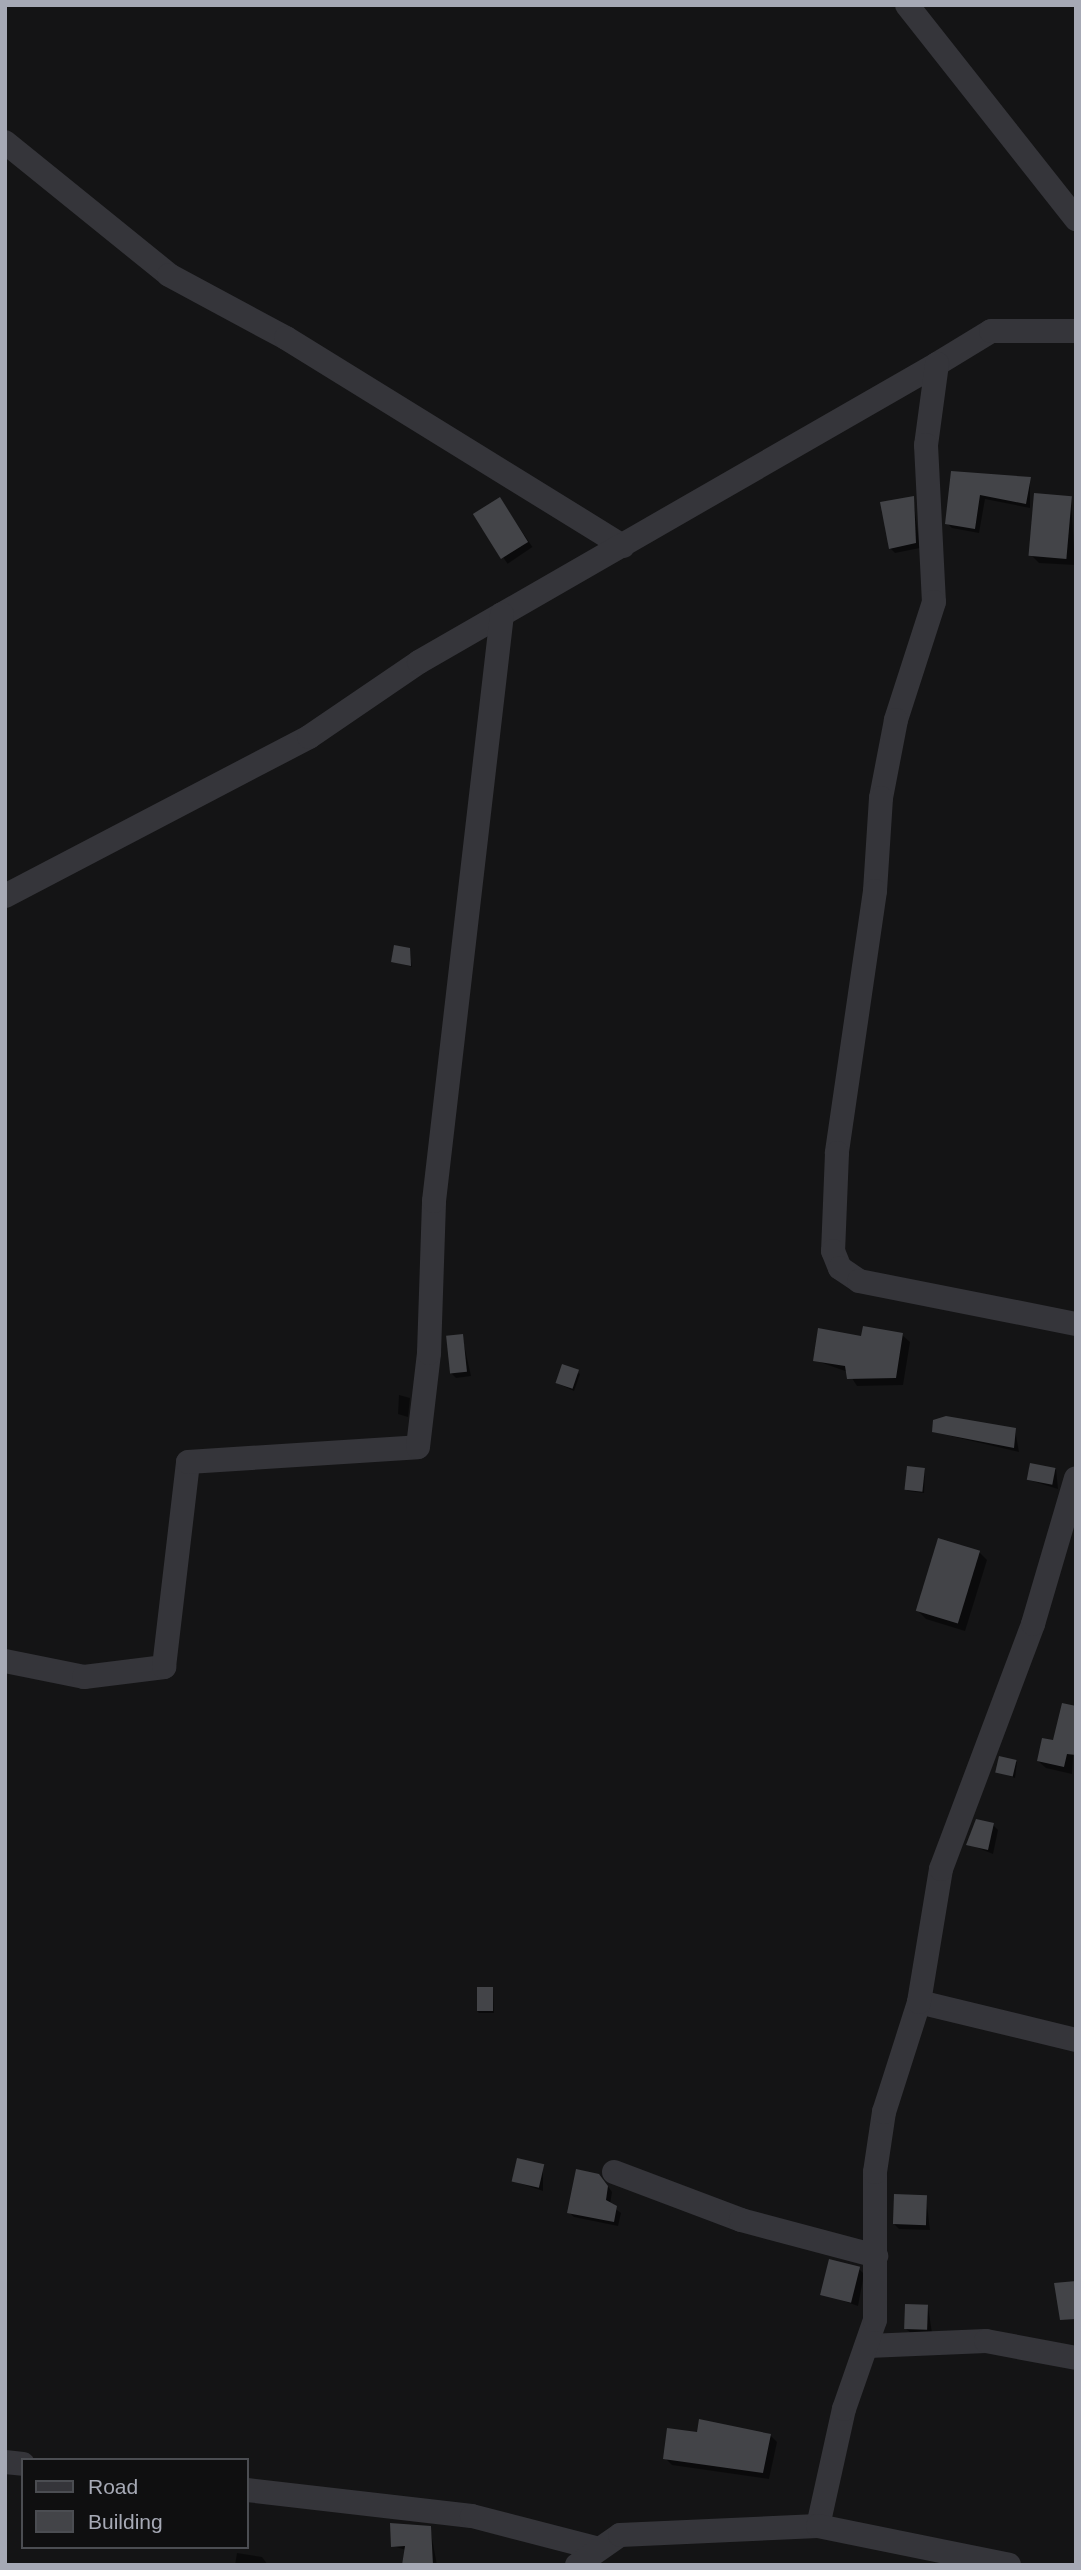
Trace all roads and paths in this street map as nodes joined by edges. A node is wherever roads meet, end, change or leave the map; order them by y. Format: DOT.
graph roads {
  1 [pos="907,5"];
  2 [pos="5,142"];
  3 [pos="1076,219"];
  4 [pos="1076,331"];
  5 [pos="937,364"];
  6 [pos="622,546"];
  7 [pos="502,614"];
  8 [pos="5,896"];
  9 [pos="1076,1324"];
  10 [pos="1076,1478"];
  11 [pos="5,1661"];
  12 [pos="919,2002"];
  13 [pos="1076,2040"];
  14 [pos="614,2172"];
  15 [pos="876,2256"];
  16 [pos="868,2346"];
  17 [pos="1076,2358"];
  18 [pos="248,2490"];
  19 [pos="818,2526"];
  20 [pos="596,2547"];
  21 [pos="577,2565"];
  22 [pos="1009,2565"];
  1 -- 3 [label="street"];
  2 -- 6 [label="street"];
  4 -- 5 [label="street"];
  5 -- 6 [label="street"];
  5 -- 9 [label="street"];
  6 -- 7 [label="street"];
  7 -- 8 [label="street"];
  7 -- 11 [label="street"];
  10 -- 12 [label="street"];
  12 -- 13 [label="street"];
  12 -- 15 [label="street"];
  14 -- 15 [label="street"];
  15 -- 16 [label="street"];
  16 -- 17 [label="street"];
  16 -- 19 [label="street"];
  18 -- 20 [label="street"];
  19 -- 20 [label="street"];
  19 -- 22 [label="street"];
  20 -- 21 [label="street"];
}
